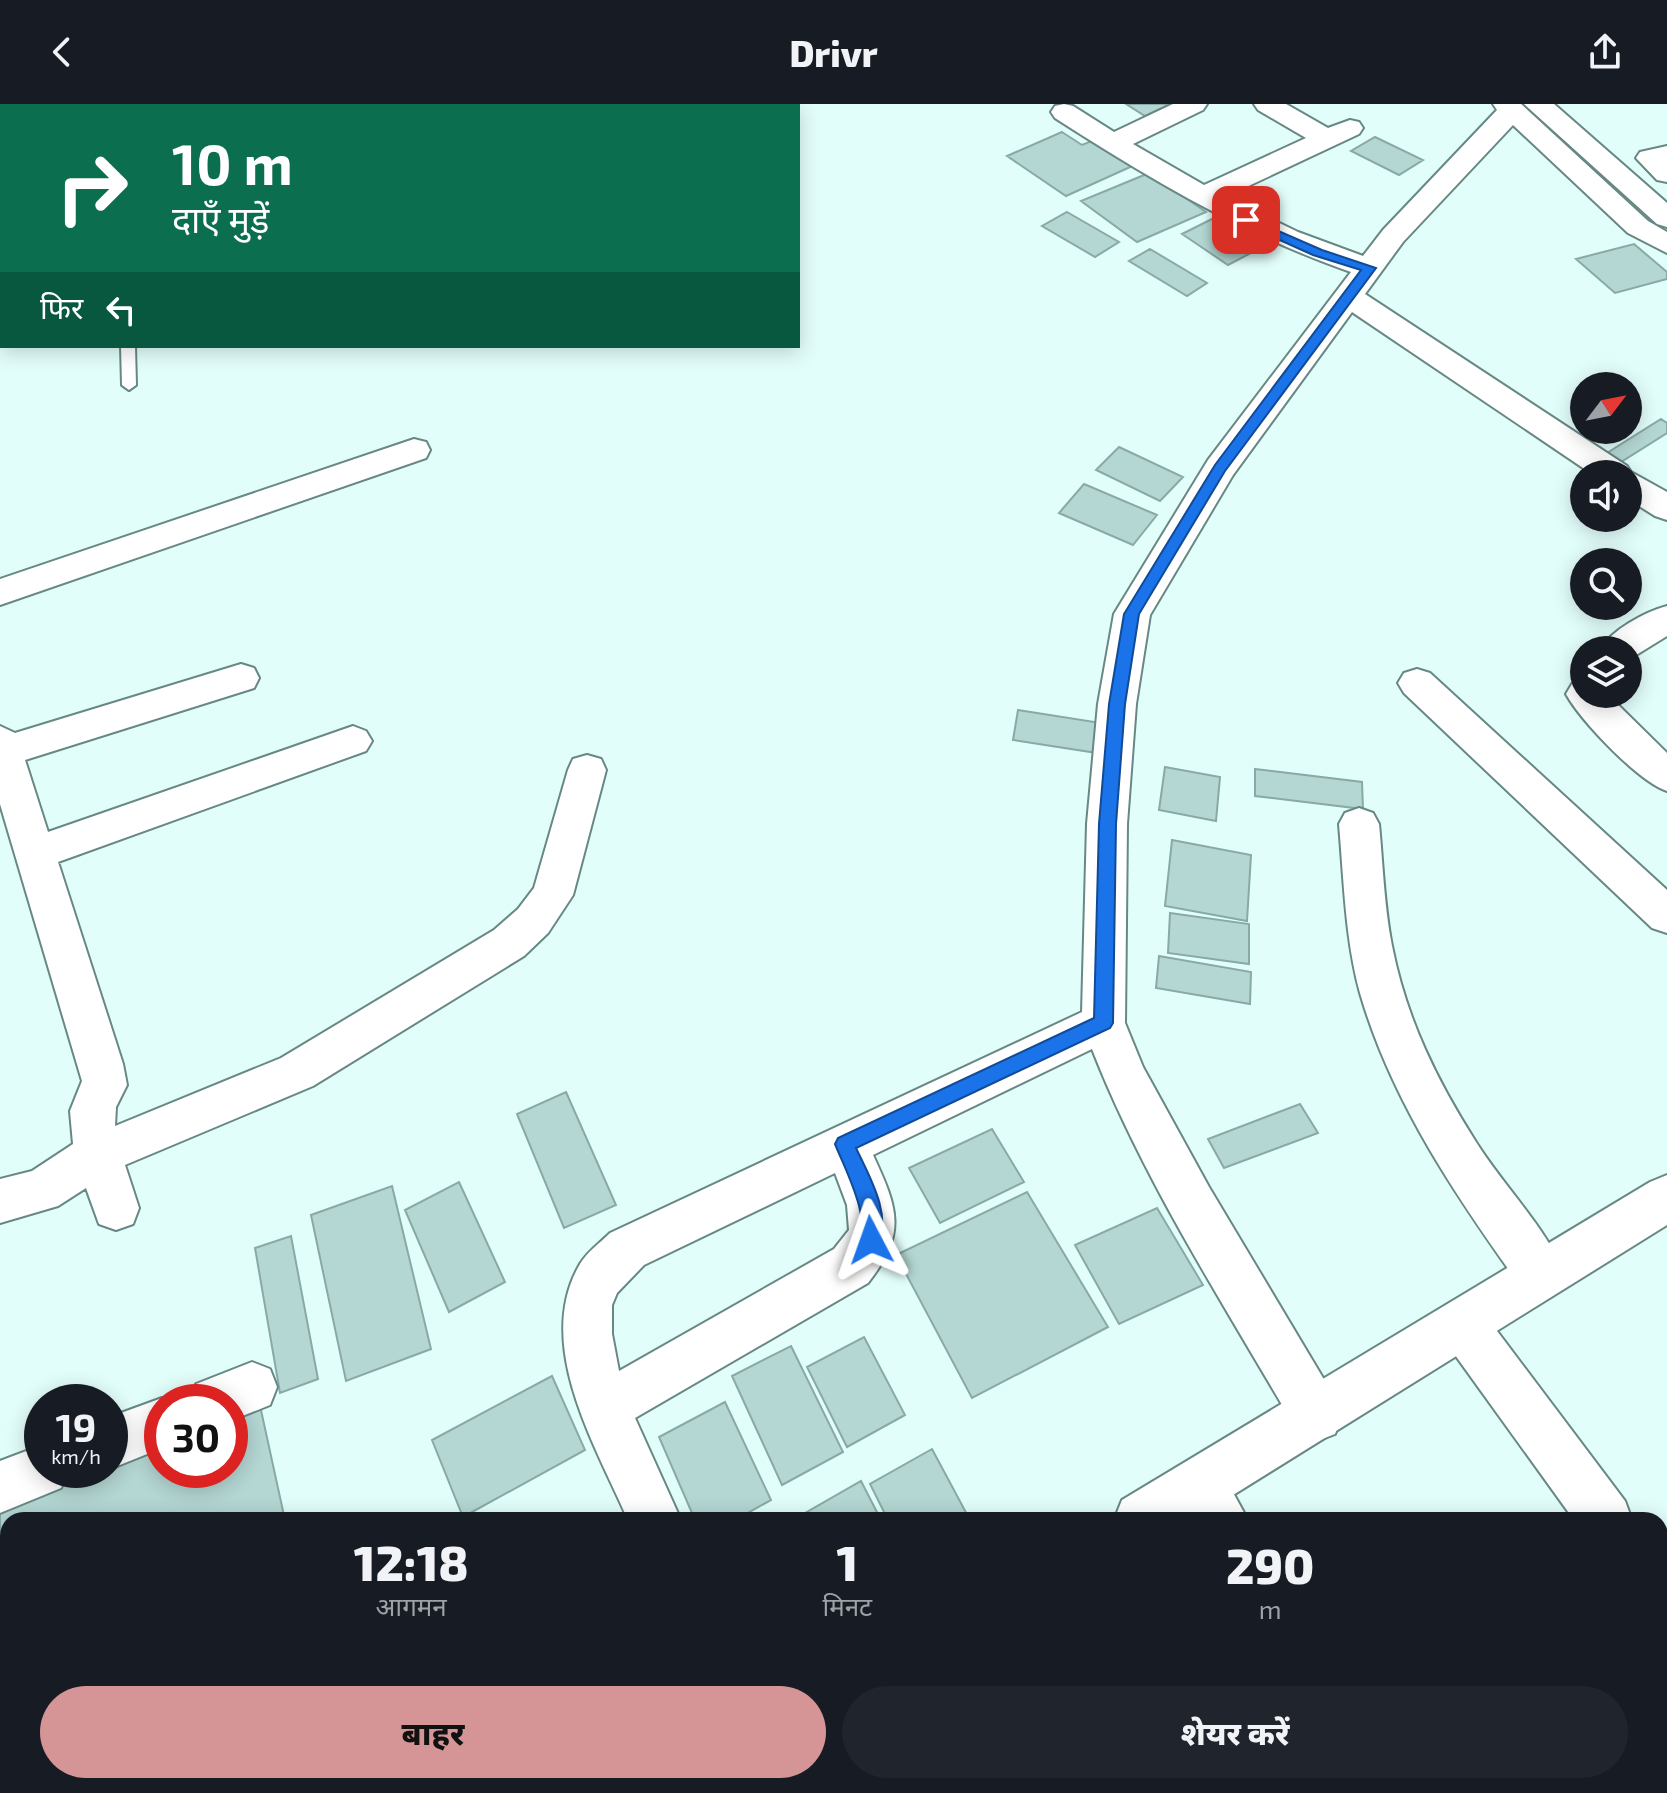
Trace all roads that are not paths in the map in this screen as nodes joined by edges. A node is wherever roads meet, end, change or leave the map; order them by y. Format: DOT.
graph roads {
  1 [pos="1194,104"];
  2 [pos="1267,104"];
  3 [pos="1519,106"];
  4 [pos="1064,112"];
  5 [pos="1113,143"];
  6 [pos="1667,154"];
  7 [pos="1667,174"];
  8 [pos="1202,197"];
  9 [pos="1667,218"];
  10 [pos="1667,244"];
  11 [pos="1359,282"];
  12 [pos="128,348"];
  13 [pos="129,385"];
  14 [pos="414,450"];
  15 [pos="1596,460"];
  16 [pos="1642,492"];
  17 [pos="1667,508"];
  18 [pos="0,592"];
  19 [pos="1667,619"];
  20 [pos="1640,636"];
  21 [pos="241,678"];
  22 [pos="1417,683"];
  23 [pos="1597,708"];
  24 [pos="353,741"];
  25 [pos="2,747"];
  26 [pos="587,770"];
  27 [pos="1667,776"];
  28 [pos="1359,824"];
  29 [pos="35,853"];
  30 [pos="1667,916"];
  31 [pos="1103,1023"];
  32 [pos="845,1144"];
  33 [pos="98,1154"];
  34 [pos="1667,1198"];
  35 [pos="0,1201"];
  36 [pos="116,1208"];
  37 [pos="1541,1274"];
  38 [pos="1462,1324"];
  39 [pos="607,1406"];
  40 [pos="1317,1416"];
  41 [pos="24,1478"];
  42 [pos="0,1487"];
  43 [pos="1212,1502"];
  44 [pos="652,1512"];
  45 [pos="1173,1512"];
  46 [pos="1600,1512"];
  1 -- 5 [label="street"];
  2 -- 8 [label="street"];
  3 -- 9 [label="street"];
  3 -- 10 [label="street"];
  3 -- 11 [label="street"];
  4 -- 5 [label="street"];
  5 -- 8 [label="street"];
  6 -- 7 [label="street"];
  8 -- 11 [label="street"];
  11 -- 15 [label="street"];
  11 -- 31 [label="street"];
  12 -- 13 [label="lane"];
  14 -- 18 [label="street"];
  16 -- 17 [label="street"];
  19 -- 20 [label="street"];
  21 -- 25 [label="street"];
  22 -- 30 [label="street"];
  23 -- 27 [label="street"];
  24 -- 29 [label="street"];
  25 -- 29 [label="street"];
  26 -- 33 [label="street"];
  28 -- 37 [label="street"];
  29 -- 33 [label="street"];
  31 -- 32 [label="street"];
  31 -- 40 [label="street"];
  32 -- 39 [label="street"];
  32 -- 39 [label="street"];
  33 -- 35 [label="street"];
  33 -- 36 [label="street"];
  34 -- 37 [label="street"];
  37 -- 38 [label="street"];
  38 -- 40 [label="street"];
  38 -- 46 [label="street"];
  39 -- 44 [label="street"];
  40 -- 43 [label="street"];
  41 -- 42 [label="street"];
  43 -- 45 [label="street"];
}
